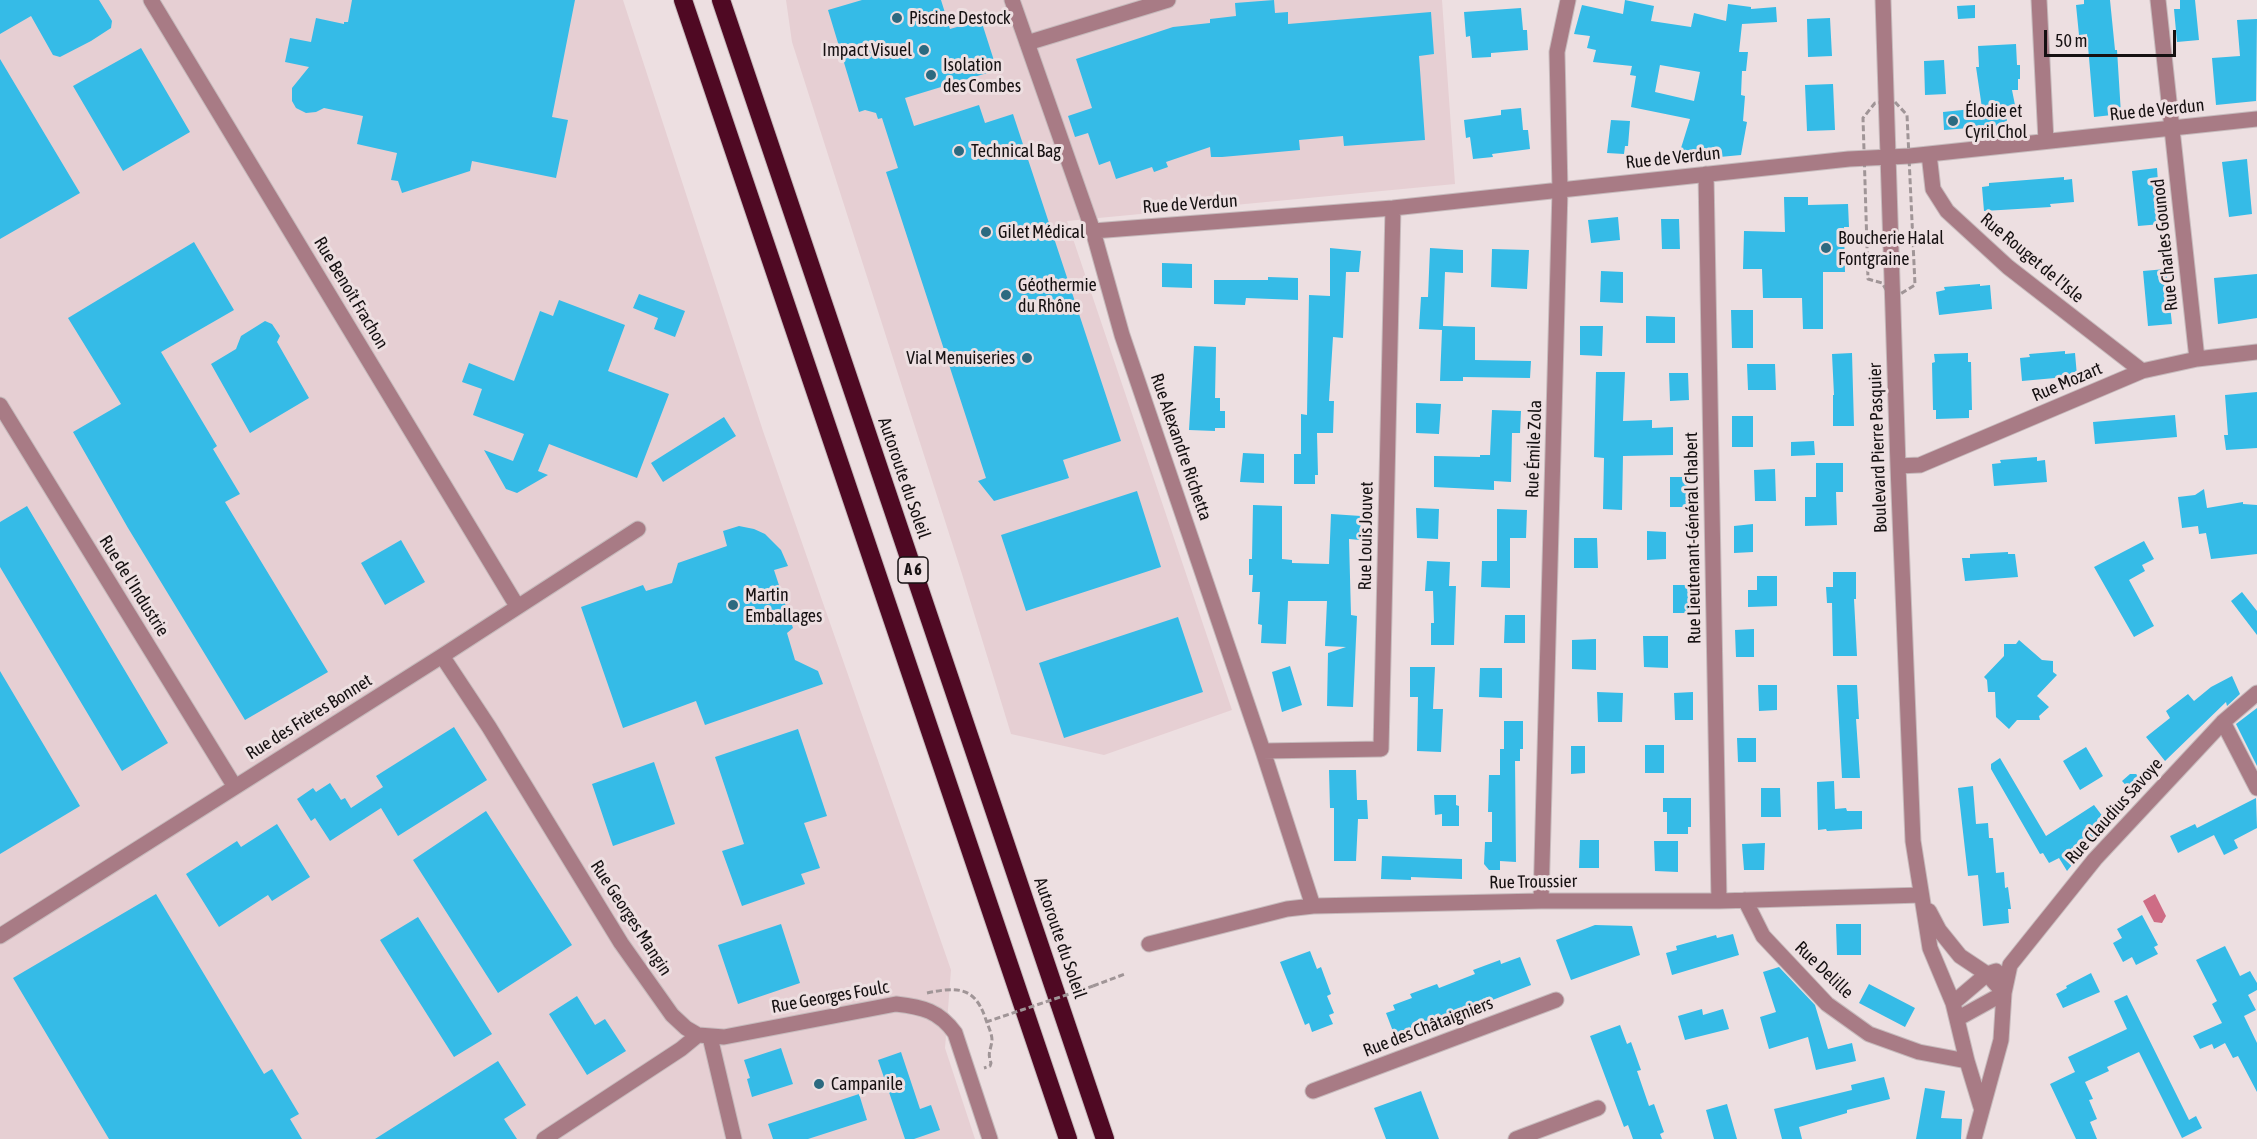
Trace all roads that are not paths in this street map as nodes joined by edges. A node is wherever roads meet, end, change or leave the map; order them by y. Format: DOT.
graph roads {
  1 [pos="151,0"];
  2 [pos="683,0"];
  3 [pos="721,0"];
  4 [pos="1168,0"];
  5 [pos="1568,0"];
  6 [pos="1882,0"];
  7 [pos="2039,0"];
  8 [pos="2158,0"];
  9 [pos="1013,5"];
  10 [pos="1027,43"];
  11 [pos="2257,119"];
  12 [pos="2172,128"];
  13 [pos="2046,141"];
  14 [pos="1929,154"];
  15 [pos="1887,158"];
  16 [pos="1706,174"];
  17 [pos="1560,190"];
  18 [pos="1393,208"];
  19 [pos="1093,231"];
  20 [pos="2257,352"];
  21 [pos="2197,359"];
  22 [pos="2142,371"];
  23 [pos="0,405"];
  24 [pos="1898,466"];
  25 [pos="638,529"];
  26 [pos="517,606"];
  27 [pos="442,656"];
  28 [pos="2257,693"];
  29 [pos="2223,722"];
  30 [pos="1263,751"];
  31 [pos="235,787"];
  32 [pos="2257,788"];
  33 [pos="1921,895"];
  34 [pos="1745,900"];
  35 [pos="1541,901"];
  36 [pos="1719,901"];
  37 [pos="1313,906"];
  38 [pos="0,936"];
  39 [pos="1149,944"];
  40 [pos="2010,965"];
  41 [pos="1987,974"];
  42 [pos="2004,993"];
  43 [pos="1556,1000"];
  44 [pos="1953,1003"];
  45 [pos="1957,1019"];
  46 [pos="704,1036"];
  47 [pos="1967,1061"];
  48 [pos="1313,1091"];
  49 [pos="1981,1107"];
  50 [pos="1598,1108"];
  51 [pos="544,1139"];
  52 [pos="734,1139"];
  53 [pos="990,1139"];
  54 [pos="1068,1139"];
  55 [pos="1106,1139"];
  56 [pos="1516,1139"];
  57 [pos="1974,1139"];
  1 -- 26 [label="street, Rue Benoît Frachon"];
  2 -- 54 [label="highway, A 6"];
  3 -- 55 [label="highway, Autoroute du Soleil / A 6"];
  4 -- 10 [label="street"];
  5 -- 17 [label="street, Rue Émile Zola"];
  6 -- 15 [label="street, Boulevard Pierre Pasquier"];
  7 -- 13 [label="street"];
  8 -- 12 [label="street, Rue Charles Gounod"];
  9 -- 10 [label="street, Rue Alexandre Richetta"];
  10 -- 19 [label="street, Rue Alexandre Richetta"];
  11 -- 12 [label="street, Rue de Verdun"];
  12 -- 13 [label="street, Rue de Verdun"];
  12 -- 21 [label="street, Rue Charles Gounod"];
  13 -- 14 [label="street, Rue de Verdun"];
  14 -- 15 [label="street, Rue de Verdun"];
  14 -- 22 [label="street, Rue Rouget de l'Isle"];
  15 -- 16 [label="street, Rue de Verdun"];
  15 -- 24 [label="street, Boulevard Pierre Pasquier"];
  16 -- 17 [label="street, Rue de Verdun"];
  16 -- 36 [label="street, Rue Lieutenant-Général Chabert"];
  17 -- 18 [label="street, Rue de Verdun"];
  17 -- 35 [label="street, Rue Émile Zola"];
  18 -- 19 [label="street, Rue de Verdun"];
  18 -- 30 [label="street, Rue Louis Jouvet"];
  19 -- 30 [label="street, Rue Alexandre Richetta"];
  20 -- 21 [label="street, Rue Mozart"];
  21 -- 22 [label="street, Rue Mozart"];
  22 -- 24 [label="street, Rue Mozart"];
  23 -- 31 [label="street, Rue de l'Industrie"];
  24 -- 33 [label="street, Boulevard Pierre Pasquier"];
  25 -- 26 [label="street, Rue des Frères Bonnet"];
  26 -- 27 [label="street, Rue des Frères Bonnet"];
  27 -- 31 [label="street, Rue des Frères Bonnet"];
  27 -- 46 [label="street, Rue Georges Mangin"];
  28 -- 29 [label="street, Rue Claudius Savoye"];
  29 -- 32 [label="street"];
  29 -- 40 [label="street, Rue Claudius Savoye"];
  30 -- 37 [label="street, Rue Alexandre Richetta"];
  31 -- 38 [label="street, Rue des Frères Bonnet"];
  33 -- 34 [label="street, Rue Troussier"];
  33 -- 41 [label="street, Boulevard Pierre Pasquier"];
  33 -- 44 [label="street, Boulevard Pierre Pasquier"];
  34 -- 36 [label="street, Rue Troussier"];
  34 -- 47 [label="street, Rue Delille"];
  35 -- 36 [label="street, Rue Troussier"];
  35 -- 37 [label="street, Rue Troussier"];
  37 -- 39 [label="street, Rue Troussier"];
  40 -- 41 [label="street, Rue Claudius Savoye"];
  40 -- 42 [label="street, Rue Claudius Savoye"];
  41 -- 42 [label="street, Boulevard Pierre Pasquier"];
  41 -- 44 [label="street, Rue Claudius Savoye"];
  42 -- 45 [label="street"];
  42 -- 49 [label="street, Rue Claudius Savoye"];
  43 -- 48 [label="street, Rue des Châtaigniers"];
  44 -- 45 [label="street, Boulevard Pierre Pasquier"];
  45 -- 47 [label="street, Boulevard Pierre Pasquier"];
  46 -- 51 [label="street"];
  46 -- 52 [label="street"];
  46 -- 53 [label="street, Rue Georges Foulc"];
  47 -- 49 [label="street, Boulevard Pierre Pasquier"];
  49 -- 57 [label="street, Rue Claudius Savoye"];
  50 -- 56 [label="street"];
}
